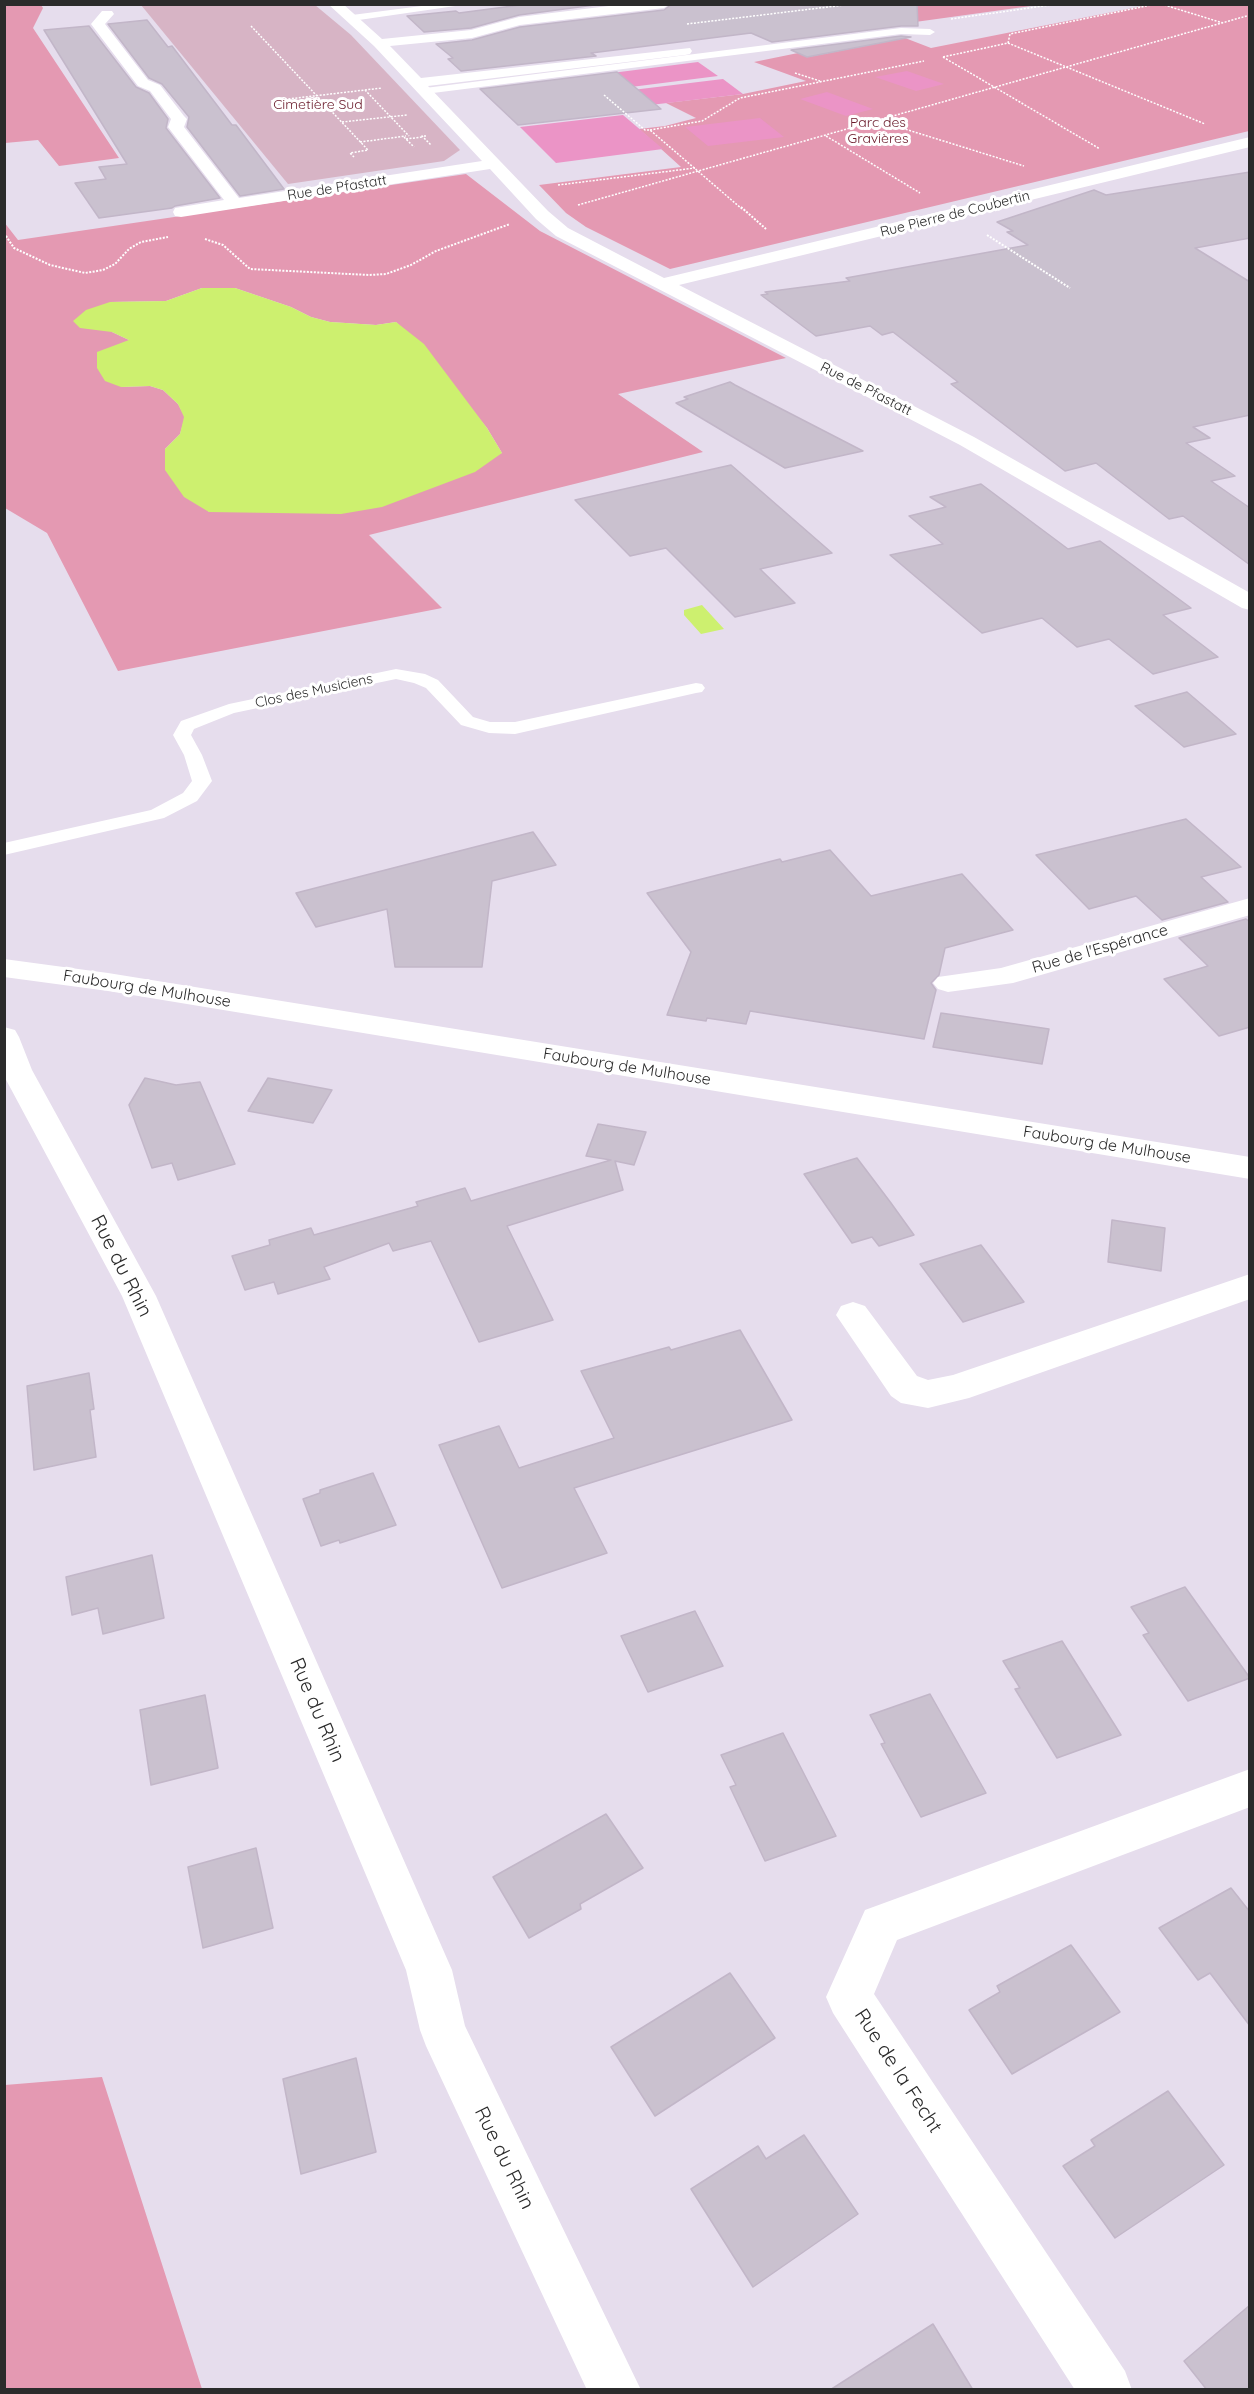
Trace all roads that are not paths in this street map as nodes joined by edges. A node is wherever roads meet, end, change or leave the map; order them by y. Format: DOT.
graph roads {
  1 [pos="334,4"];
  2 [pos="464,4"];
  3 [pos="664,4"];
  4 [pos="107,14"];
  5 [pos="352,18"];
  6 [pos="930,32"];
  7 [pos="797,39"];
  8 [pos="379,43"];
  9 [pos="685,51"];
  10 [pos="421,87"];
  11 [pos="1249,142"];
  12 [pos="494,164"];
  13 [pos="235,204"];
  14 [pos="181,213"];
  15 [pos="661,284"];
  16 [pos="1250,603"];
  17 [pos="696,688"];
  18 [pos="4,849"];
  19 [pos="1250,906"];
  20 [pos="6,971"];
  21 [pos="948,983"];
  22 [pos="4,1036"];
  23 [pos="1250,1168"];
  24 [pos="1250,1286"];
  25 [pos="853,1315"];
  26 [pos="1250,1788"];
  27 [pos="615,2390"];
  28 [pos="1106,2390"];
  1 -- 5 [label="street, Rue de Pfastatt"];
  2 -- 5 [label="lane"];
  3 -- 8 [label="street"];
  4 -- 13 [label="street"];
  5 -- 8 [label="street, Rue de Pfastatt"];
  6 -- 10 [label="lane"];
  7 -- 9 [label="lane"];
  8 -- 10 [label="street, Rue de Pfastatt"];
  9 -- 10 [label="street"];
  10 -- 12 [label="street, Rue de Pfastatt"];
  11 -- 15 [label="street, Rue Pierre de Coubertin"];
  12 -- 13 [label="street, Rue de Pfastatt"];
  12 -- 15 [label="street, Rue de Pfastatt"];
  13 -- 14 [label="street, Rue de Pfastatt"];
  15 -- 16 [label="street, Rue de Pfastatt"];
  17 -- 18 [label="lane, Clos des Musiciens"];
  19 -- 21 [label="street, Rue de l'Espérance"];
  20 -- 23 [label="street, Faubourg de Mulhouse"];
  22 -- 27 [label="street, Rue du Rhin"];
  24 -- 25 [label="street"];
  26 -- 28 [label="street, Rue de la Fecht"];
}
